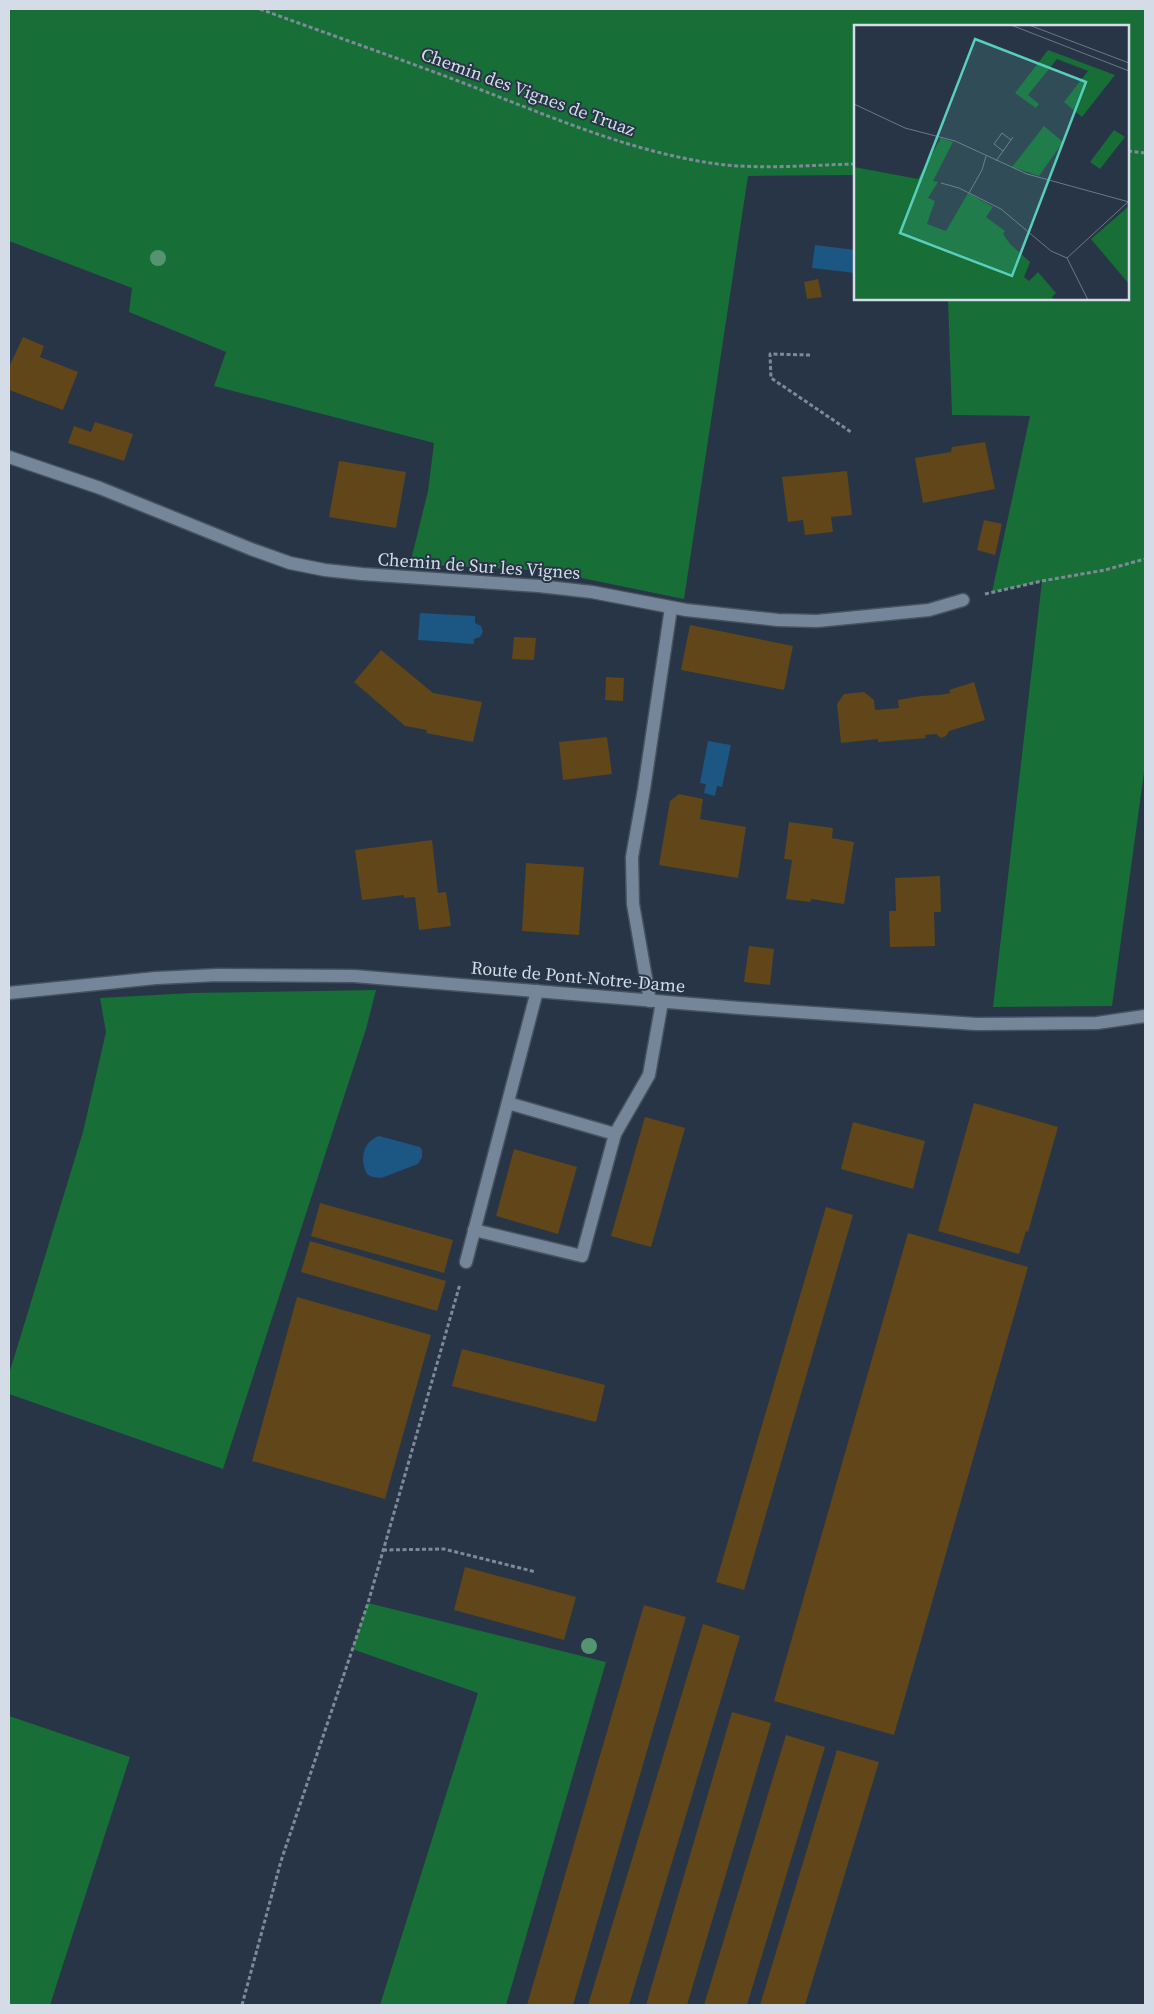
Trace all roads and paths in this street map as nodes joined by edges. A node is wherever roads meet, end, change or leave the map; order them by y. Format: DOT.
graph roads {
  1 [pos="260,9"];
  2 [pos="1129,151"];
  3 [pos="1145,153"];
  4 [pos="854,164"];
  5 [pos="810,355"];
  6 [pos="851,432"];
  7 [pos="9,457"];
  8 [pos="1145,559"];
  9 [pos="963,600"];
  10 [pos="671,608"];
  11 [pos="537,991"];
  12 [pos="9,993"];
  13 [pos="656,1001"];
  14 [pos="1145,1016"];
  15 [pos="508,1103"];
  16 [pos="615,1134"];
  17 [pos="474,1230"];
  18 [pos="466,1262"];
  19 [pos="383,1550"];
  20 [pos="536,1572"];
  21 [pos="242,2005"];
  1 -- 4 [label="path, Chemin des Vignes de Truaz"];
  2 -- 3 [label="path"];
  5 -- 6 [label="path"];
  7 -- 10 [label="street, Chemin de Sur les Vignes"];
  8 -- 9 [label="path"];
  9 -- 10 [label="street, Chemin de Sur les Vignes"];
  10 -- 13 [label="street"];
  11 -- 12 [label="street, Route de Pont-Notre-Dame"];
  11 -- 13 [label="street, Route de Pont-Notre-Dame"];
  11 -- 15 [label="street"];
  13 -- 14 [label="street, Route de Pont-Notre-Dame"];
  13 -- 16 [label="street"];
  15 -- 16 [label="street"];
  15 -- 17 [label="street"];
  16 -- 17 [label="street"];
  17 -- 18 [label="street"];
  18 -- 19 [label="path"];
  19 -- 20 [label="path"];
  19 -- 21 [label="path"];
}
